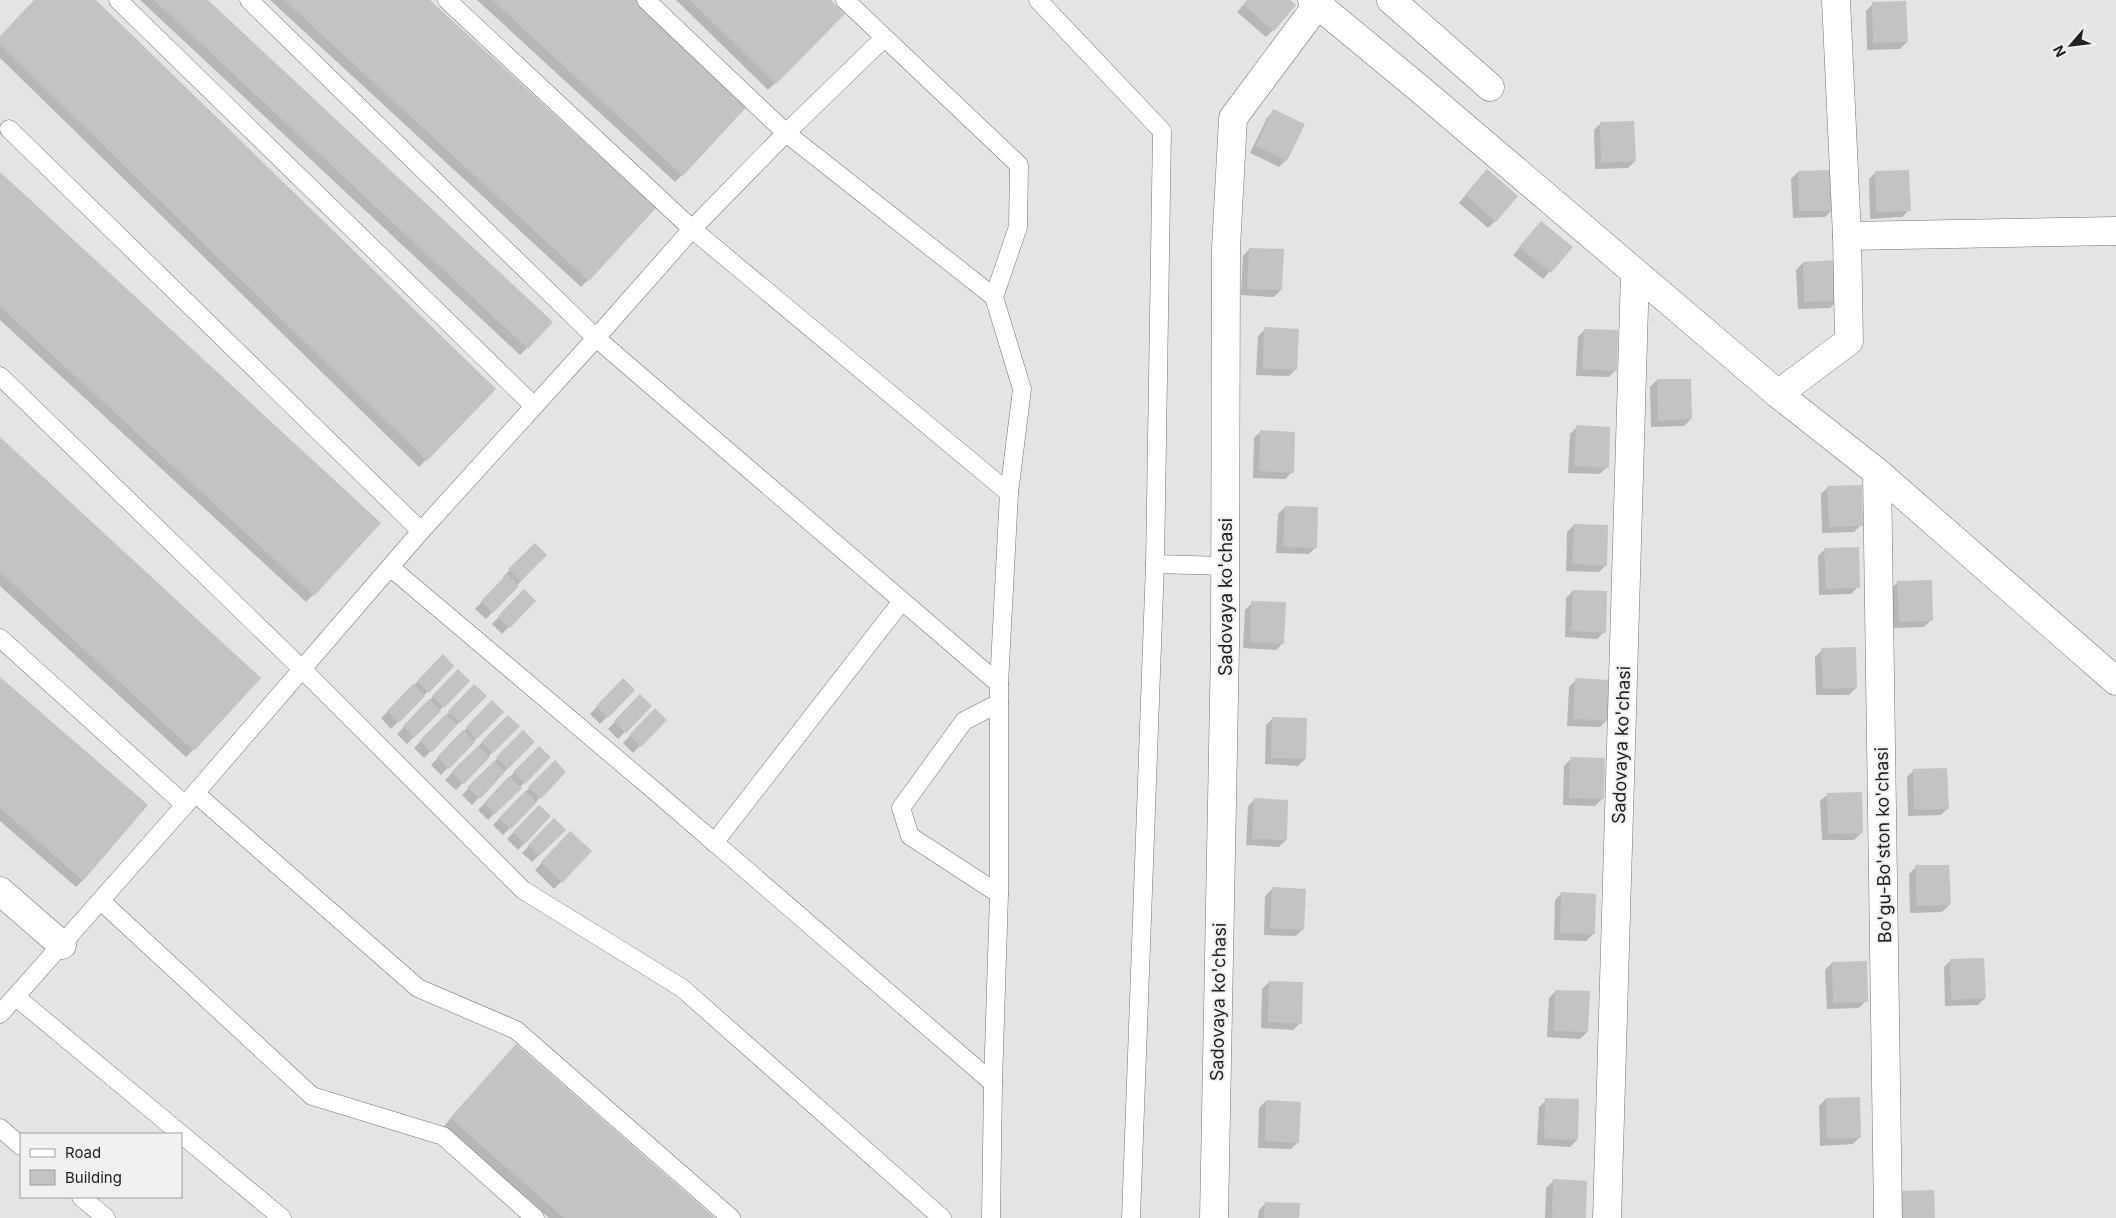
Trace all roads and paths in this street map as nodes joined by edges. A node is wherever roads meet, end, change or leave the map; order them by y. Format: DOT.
graph roads {
  1 [pos="118,0"];
  2 [pos="248,0"];
  3 [pos="447,0"];
  4 [pos="646,0"];
  5 [pos="845,0"];
  6 [pos="1038,0"];
  7 [pos="1391,0"];
  8 [pos="1836,0"];
  9 [pos="1315,2"];
  10 [pos="884,38"];
  11 [pos="1490,87"];
  12 [pos="9,129"];
  13 [pos="786,133"];
  14 [pos="692,229"];
  15 [pos="2116,231"];
  16 [pos="1847,236"];
  17 [pos="1634,273"];
  18 [pos="994,297"];
  19 [pos="596,338"];
  20 [pos="0,376"];
  21 [pos="1778,394"];
  22 [pos="534,405"];
  23 [pos="1877,472"];
  24 [pos="1009,493"];
  25 [pos="421,531"];
  26 [pos="1155,564"];
  27 [pos="1225,566"];
  28 [pos="390,567"];
  29 [pos="902,601"];
  30 [pos="0,638"];
  31 [pos="302,669"];
  32 [pos="2116,681"];
  33 [pos="1000,684"];
  34 [pos="999,703"];
  35 [pos="190,799"];
  36 [pos="714,843"];
  37 [pos="0,891"];
  38 [pos="999,894"];
  39 [pos="101,901"];
  40 [pos="62,945"];
  41 [pos="16,997"];
  42 [pos="0,1014"];
  43 [pos="992,1083"];
  44 [pos="0,1128"];
  45 [pos="180,1133"];
  46 [pos="182,1135"];
  47 [pos="20,1145"];
  48 [pos="82,1198"];
  49 [pos="106,1218"];
  50 [pos="282,1218"];
  51 [pos="535,1218"];
  52 [pos="731,1218"];
  53 [pos="942,1218"];
  54 [pos="991,1218"];
  55 [pos="1131,1218"];
  56 [pos="1214,1218"];
  57 [pos="1607,1218"];
  58 [pos="1888,1218"];
  1 -- 22 [label="lane"];
  2 -- 19 [label="lane"];
  3 -- 14 [label="lane"];
  4 -- 13 [label="lane"];
  5 -- 10 [label="lane"];
  6 -- 26 [label="lane"];
  7 -- 11 [label="street"];
  8 -- 16 [label="street"];
  9 -- 17 [label="street"];
  9 -- 27 [label="street, Sadovaya ko'chasi"];
  10 -- 13 [label="lane"];
  10 -- 18 [label="lane"];
  12 -- 25 [label="lane"];
  13 -- 14 [label="lane"];
  13 -- 18 [label="lane"];
  14 -- 19 [label="lane"];
  14 -- 24 [label="lane"];
  15 -- 16 [label="street"];
  16 -- 21 [label="street"];
  17 -- 21 [label="street"];
  17 -- 57 [label="street, Sadovaya ko'chasi"];
  18 -- 24 [label="lane"];
  19 -- 22 [label="lane"];
  19 -- 29 [label="lane"];
  20 -- 31 [label="lane"];
  21 -- 23 [label="street"];
  22 -- 25 [label="lane"];
  23 -- 32 [label="street"];
  23 -- 58 [label="street, Bo'gu-Bo'ston ko'chasi"];
  24 -- 33 [label="lane"];
  25 -- 28 [label="lane"];
  26 -- 27 [label="lane"];
  26 -- 55 [label="lane"];
  27 -- 56 [label="street, Sadovaya ko'chasi"];
  28 -- 31 [label="lane"];
  28 -- 36 [label="lane"];
  29 -- 33 [label="lane"];
  29 -- 36 [label="lane"];
  30 -- 35 [label="lane"];
  31 -- 35 [label="lane"];
  31 -- 53 [label="lane"];
  33 -- 34 [label="lane"];
  34 -- 38 [label="lane"];
  34 -- 38 [label="lane"];
  35 -- 39 [label="lane"];
  35 -- 52 [label="lane"];
  36 -- 43 [label="lane"];
  37 -- 40 [label="street"];
  38 -- 43 [label="lane"];
  39 -- 40 [label="lane"];
  39 -- 51 [label="lane"];
  40 -- 41 [label="lane"];
  41 -- 42 [label="lane"];
  41 -- 45 [label="lane"];
  43 -- 54 [label="lane"];
  44 -- 47 [label="lane"];
  46 -- 50 [label="lane"];
  48 -- 49 [label="lane"];
}
